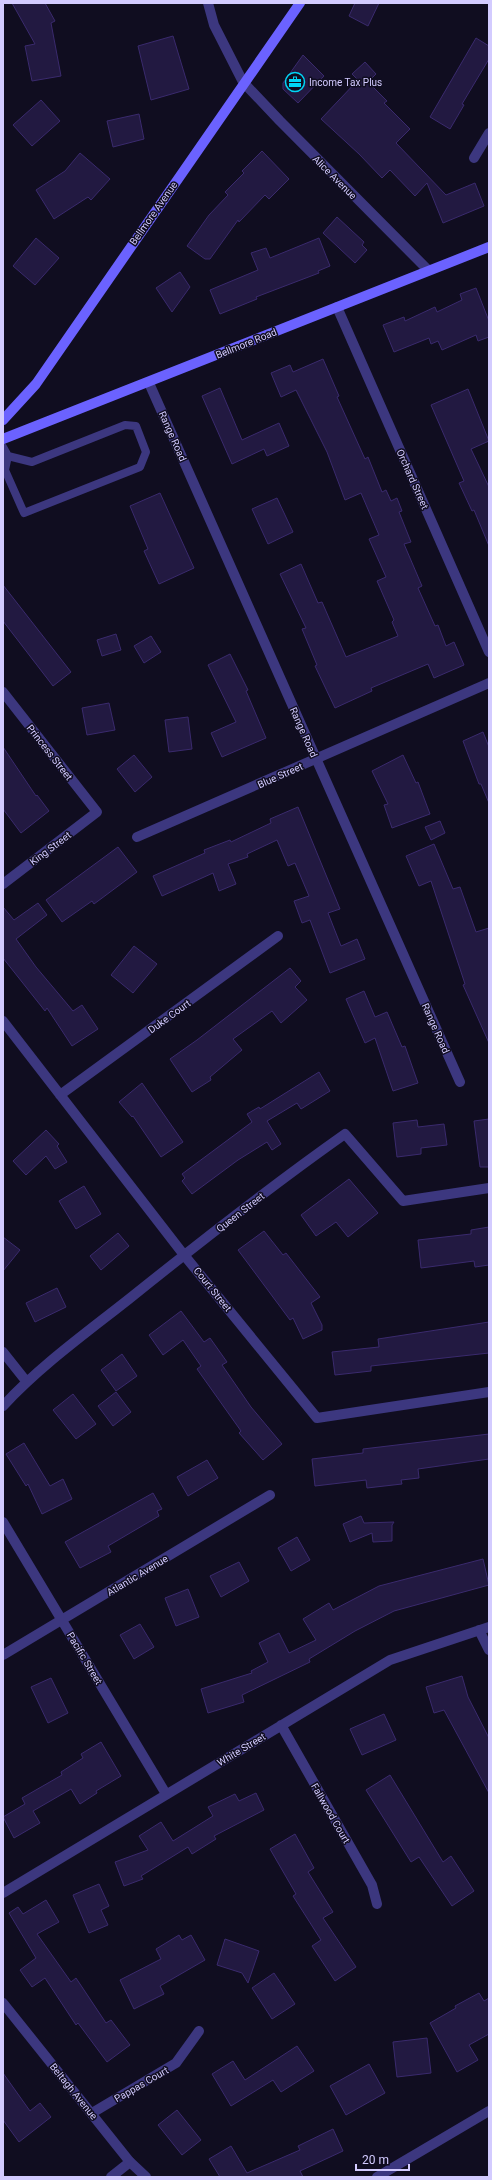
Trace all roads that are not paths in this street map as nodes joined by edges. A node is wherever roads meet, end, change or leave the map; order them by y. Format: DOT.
graph roads {
  1 [pos="208,3"];
  2 [pos="300,3"];
  3 [pos="243,82"];
  4 [pos="489,133"];
  5 [pos="474,158"];
  6 [pos="489,247"];
  7 [pos="428,270"];
  8 [pos="337,307"];
  9 [pos="149,383"];
  10 [pos="3,420"];
  11 [pos="3,439"];
  12 [pos="3,447"];
  13 [pos="8,456"];
  14 [pos="489,652"];
  15 [pos="489,683"];
  16 [pos="3,692"];
  17 [pos="316,759"];
  18 [pos="97,812"];
  19 [pos="137,837"];
  20 [pos="3,884"];
  21 [pos="278,936"];
  22 [pos="3,1021"];
  23 [pos="460,1082"];
  24 [pos="60,1095"];
  25 [pos="489,1188"];
  26 [pos="184,1255"];
  27 [pos="3,1352"];
  28 [pos="26,1381"];
  29 [pos="489,1392"];
  30 [pos="3,1406"];
  31 [pos="270,1495"];
  32 [pos="3,1522"];
  33 [pos="62,1620"];
  34 [pos="489,1627"];
  35 [pos="479,1630"];
  36 [pos="489,1650"];
  37 [pos="3,1655"];
  38 [pos="281,1725"];
  39 [pos="166,1794"];
  40 [pos="3,1893"];
  41 [pos="377,1904"];
  42 [pos="3,2005"];
  43 [pos="199,2032"];
  44 [pos="489,2111"];
  45 [pos="92,2112"];
  46 [pos="130,2162"];
  47 [pos="112,2177"];
  48 [pos="146,2177"];
  49 [pos="377,2177"];
  1 -- 3 [label="street, Alice Avenue"];
  2 -- 3 [label="main road, Bellmore Avenue"];
  3 -- 7 [label="street, Alice Avenue"];
  3 -- 10 [label="main road, Bellmore Avenue"];
  4 -- 5 [label="street"];
  6 -- 7 [label="main road, Bellmore Road"];
  7 -- 8 [label="main road, Bellmore Road"];
  8 -- 9 [label="main road, Bellmore Road"];
  8 -- 14 [label="street, Orchard Street"];
  9 -- 11 [label="main road, Bellmore Road"];
  9 -- 17 [label="street, Range Road"];
  12 -- 13 [label="lane"];
  13 -- 13 [label="lane"];
  15 -- 17 [label="street, Blue Street"];
  16 -- 18 [label="street, Princess Street"];
  17 -- 19 [label="street, Blue Street"];
  17 -- 23 [label="street, Range Road"];
  18 -- 20 [label="street, King Street"];
  21 -- 24 [label="street, Duke Court"];
  22 -- 24 [label="street, Court Street"];
  24 -- 26 [label="street, Court Street"];
  25 -- 26 [label="street, Queen Street"];
  26 -- 28 [label="street, Queen Street"];
  26 -- 29 [label="street, Court Street"];
  27 -- 28 [label="street"];
  28 -- 30 [label="street, Queen Street"];
  31 -- 33 [label="street, Atlantic Avenue"];
  32 -- 33 [label="street, Pacific Street"];
  33 -- 37 [label="street, Atlantic Avenue"];
  33 -- 39 [label="street, Pacific Street"];
  34 -- 35 [label="street, White Street"];
  35 -- 36 [label="street"];
  35 -- 38 [label="street, White Street"];
  38 -- 39 [label="street, White Street"];
  38 -- 41 [label="street, Fallwood Court"];
  39 -- 40 [label="street, White Street"];
  42 -- 45 [label="street, Beltagh Avenue"];
  43 -- 45 [label="street, Pappas Court"];
  44 -- 49 [label="street"];
  45 -- 46 [label="street, Beltagh Avenue"];
  46 -- 47 [label="street"];
  46 -- 48 [label="street, Beltagh Avenue"];
}
